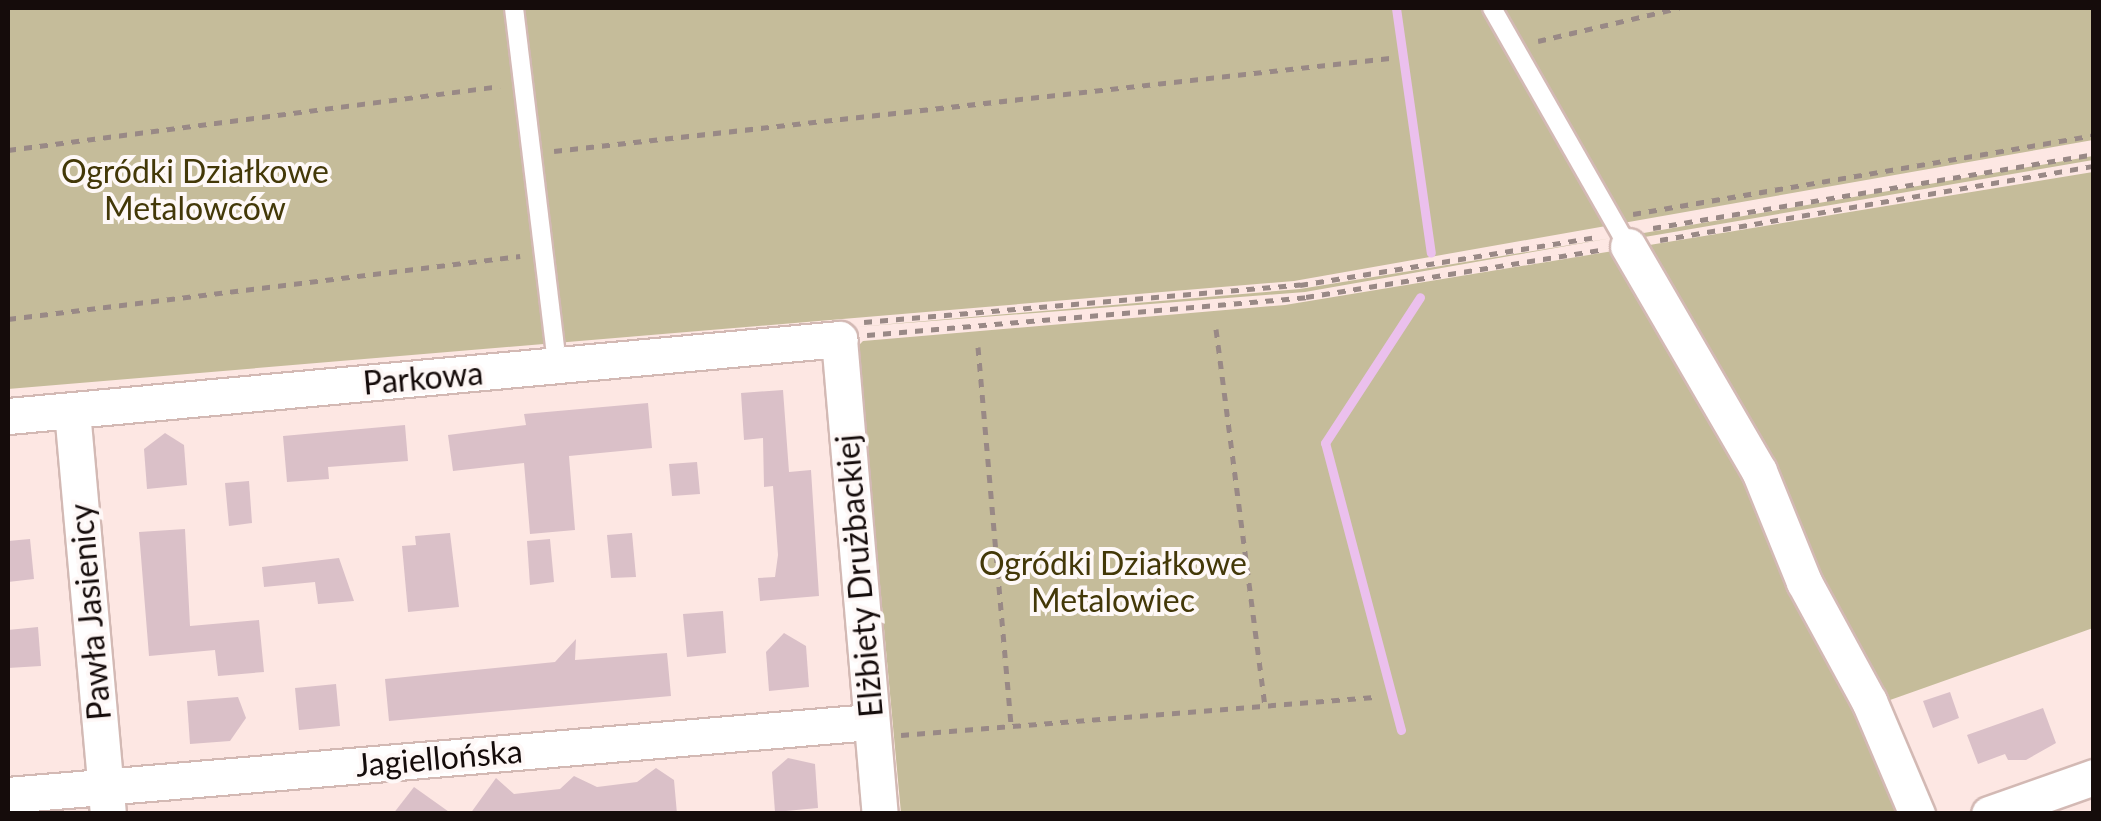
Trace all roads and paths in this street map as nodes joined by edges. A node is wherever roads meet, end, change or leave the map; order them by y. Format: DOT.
graph roads {
  1 [pos="514,8"];
  2 [pos="1492,8"];
  3 [pos="1678,8"];
  4 [pos="1516,47"];
  5 [pos="1390,58"];
  6 [pos="523,83"];
  7 [pos="2094,135"];
  8 [pos="8,150"];
  9 [pos="531,154"];
  10 [pos="2094,154"];
  11 [pos="2094,166"];
  12 [pos="1621,232"];
  13 [pos="543,253"];
  14 [pos="8,320"];
  15 [pos="1216,329"];
  16 [pos="844,331"];
  17 [pos="978,347"];
  18 [pos="555,348"];
  19 [pos="72,411"];
  20 [pos="8,416"];
  21 [pos="1377,697"];
  22 [pos="1265,706"];
  23 [pos="1012,726"];
  24 [pos="872,730"];
  25 [pos="2094,778"];
  26 [pos="8,795"];
  27 [pos="107,800"];
  28 [pos="880,814"];
  29 [pos="1918,814"];
  30 [pos="1989,814"];
  1 -- 6 [label="lane"];
  2 -- 4 [label="lane"];
  3 -- 4 [label="path"];
  4 -- 12 [label="lane"];
  5 -- 9 [label="path"];
  6 -- 8 [label="path"];
  6 -- 9 [label="lane"];
  7 -- 12 [label="path"];
  9 -- 13 [label="lane"];
  10 -- 12 [label="path"];
  11 -- 12 [label="path"];
  12 -- 16 [label="path"];
  12 -- 16 [label="path"];
  12 -- 29 [label="street"];
  13 -- 14 [label="path"];
  13 -- 18 [label="lane"];
  15 -- 22 [label="path"];
  16 -- 19 [label="street, Parkowa"];
  16 -- 24 [label="street, Elżbiety Drużbackiej"];
  17 -- 23 [label="path"];
  19 -- 20 [label="street, Parkowa"];
  19 -- 27 [label="street, Pawła Jasienicy"];
  21 -- 22 [label="path"];
  22 -- 23 [label="path"];
  23 -- 24 [label="path"];
  24 -- 27 [label="street, Jagiellońska"];
  24 -- 28 [label="street, Elżbiety Drużbackiej"];
  25 -- 30 [label="street"];
  26 -- 27 [label="street, Jagiellońska"];
}
